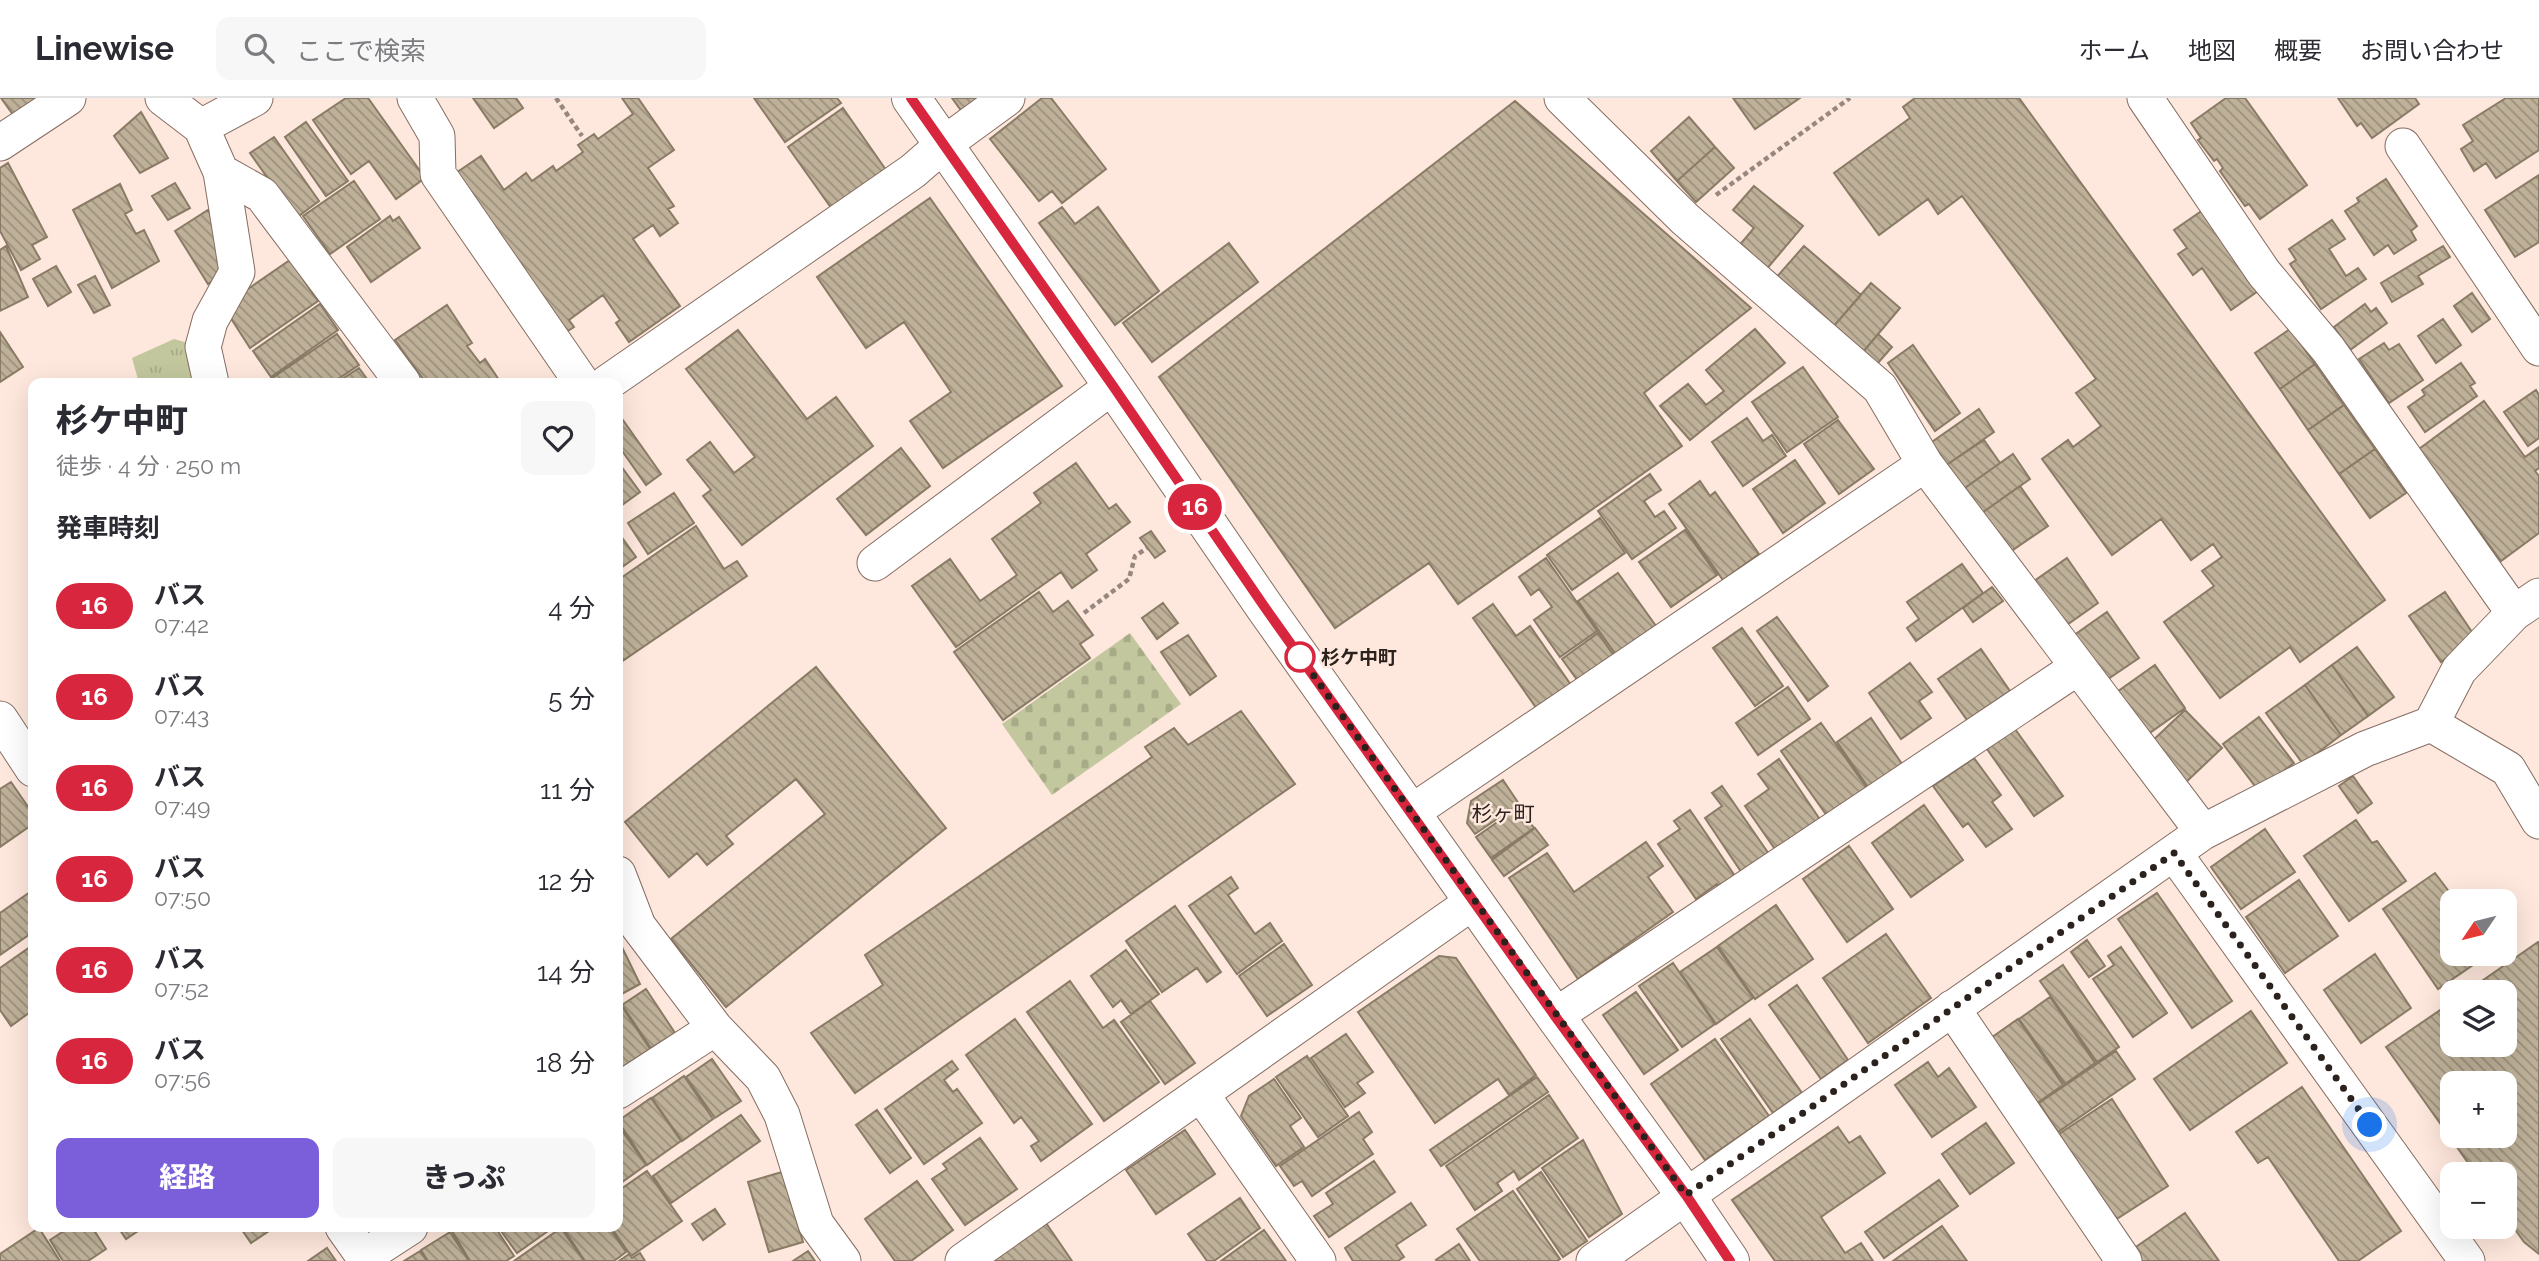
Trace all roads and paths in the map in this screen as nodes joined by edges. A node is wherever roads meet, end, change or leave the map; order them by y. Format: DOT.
graph roads {
  1 [pos="68,98"];
  2 [pos="163,98"];
  3 [pos="255,98"];
  4 [pos="415,98"];
  5 [pos="556,98"];
  6 [pos="911,98"];
  7 [pos="1007,98"];
  8 [pos="1562,98"];
  9 [pos="1850,98"];
  10 [pos="2146,98"];
  11 [pos="201,127"];
  12 [pos="582,135"];
  13 [pos="0,143"];
  14 [pos="944,144"];
  15 [pos="2403,146"];
  16 [pos="221,172"];
  17 [pos="1685,219"];
  18 [pos="2539,348"];
  19 [pos="210,378"];
  20 [pos="399,378"];
  21 [pos="579,378"];
  22 [pos="614,378"];
  23 [pos="1113,386"];
  24 [pos="1925,464"];
  25 [pos="1147,548"];
  26 [pos="875,563"];
  27 [pos="2527,605"];
  28 [pos="1084,613"];
  29 [pos="2078,667"];
  30 [pos="0,719"];
  31 [pos="2431,724"];
  32 [pos="28,761"];
  33 [pos="1412,812"];
  34 [pos="2539,821"];
  35 [pos="2203,832"];
  36 [pos="2174,853"];
  37 [pos="623,889"];
  38 [pos="1474,901"];
  39 [pos="1952,1008"];
  40 [pos="1555,1016"];
  41 [pos="715,1028"];
  42 [pos="623,1088"];
  43 [pos="1201,1094"];
  44 [pos="1686,1195"];
  45 [pos="346,1232"];
  46 [pos="403,1232"];
  47 [pos="365,1259"];
  48 [pos="843,1261"];
  49 [pos="963,1261"];
  50 [pos="1318,1261"];
  51 [pos="1594,1261"];
  52 [pos="1730,1261"];
  53 [pos="2124,1261"];
  54 [pos="2468,1261"];
  1 -- 13 [label="street"];
  2 -- 11 [label="street"];
  3 -- 11 [label="street"];
  4 -- 21 [label="street"];
  5 -- 12 [label="path"];
  6 -- 14 [label="street"];
  7 -- 14 [label="street"];
  8 -- 17 [label="street"];
  9 -- 17 [label="path"];
  10 -- 27 [label="street"];
  11 -- 16 [label="street"];
  14 -- 22 [label="street"];
  14 -- 23 [label="street"];
  15 -- 18 [label="street"];
  16 -- 19 [label="street"];
  16 -- 20 [label="street"];
  17 -- 24 [label="street"];
  23 -- 26 [label="street"];
  23 -- 33 [label="street"];
  24 -- 29 [label="street"];
  24 -- 33 [label="street"];
  25 -- 28 [label="path"];
  27 -- 31 [label="street"];
  29 -- 35 [label="street"];
  29 -- 40 [label="street"];
  30 -- 32 [label="street"];
  31 -- 34 [label="street"];
  31 -- 35 [label="street"];
  33 -- 38 [label="street"];
  35 -- 36 [label="street"];
  36 -- 39 [label="street"];
  36 -- 54 [label="street"];
  37 -- 41 [label="street"];
  38 -- 40 [label="street"];
  38 -- 43 [label="street"];
  39 -- 44 [label="street"];
  39 -- 53 [label="street"];
  40 -- 44 [label="street"];
  41 -- 42 [label="street"];
  41 -- 48 [label="street"];
  43 -- 49 [label="street"];
  43 -- 50 [label="street"];
  44 -- 51 [label="street"];
  44 -- 52 [label="street"];
  45 -- 47 [label="street"];
  46 -- 47 [label="street"];
}
